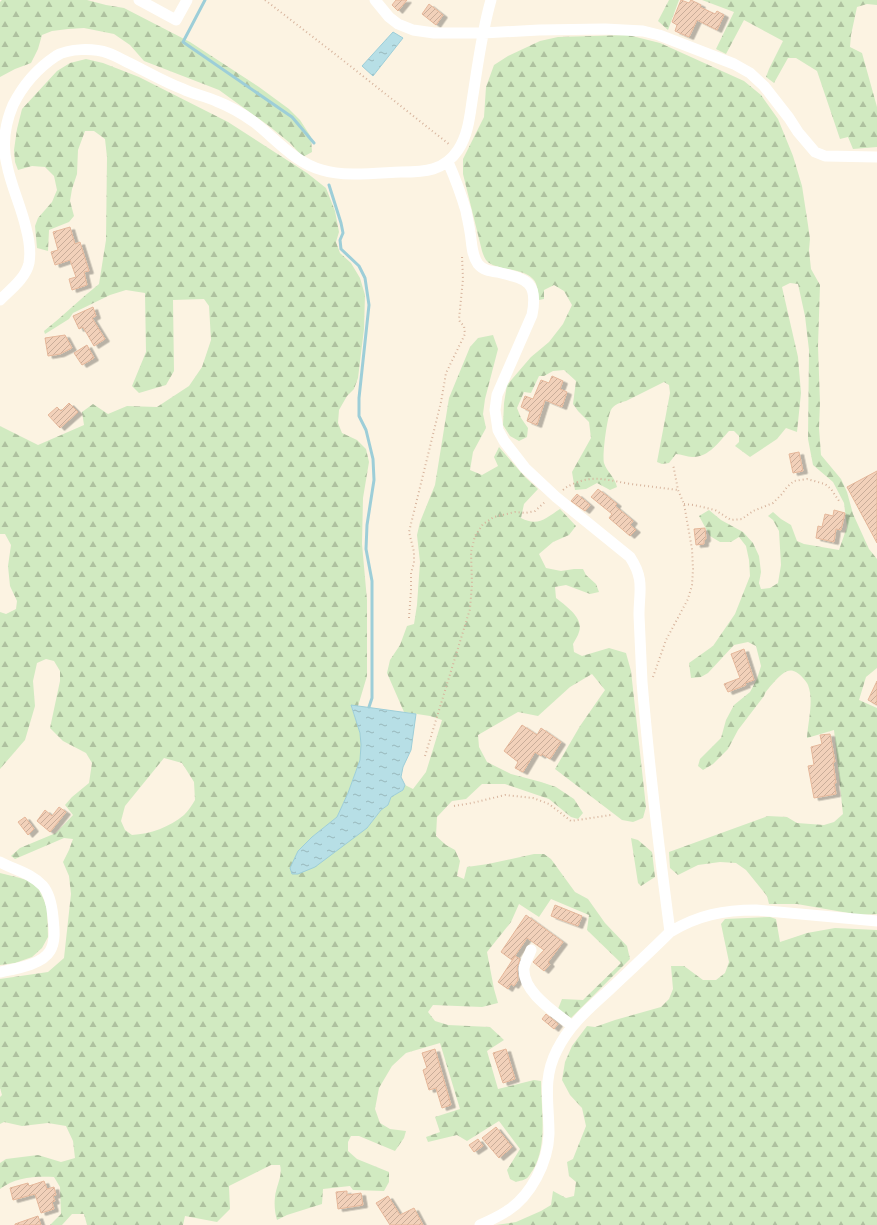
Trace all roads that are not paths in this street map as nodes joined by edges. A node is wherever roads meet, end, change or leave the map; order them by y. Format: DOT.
graph roads {
  1 [pos="139,0"];
  2 [pos="188,0"];
  3 [pos="375,0"];
  4 [pos="491,0"];
  5 [pos="483,33"];
  6 [pos="877,157"];
  7 [pos="448,162"];
  8 [pos="0,300"];
  9 [pos="0,862"];
  10 [pos="877,921"];
  11 [pos="670,932"];
  12 [pos="531,950"];
  13 [pos="0,972"];
  14 [pos="572,1026"];
  15 [pos="480,1225"];
  1 -- 2 [label="street"];
  3 -- 5 [label="street"];
  4 -- 5 [label="street"];
  5 -- 6 [label="street"];
  5 -- 7 [label="street"];
  7 -- 8 [label="street"];
  7 -- 11 [label="street"];
  9 -- 13 [label="street"];
  10 -- 11 [label="street"];
  11 -- 14 [label="street"];
  12 -- 14 [label="street"];
  14 -- 15 [label="street"];
}
